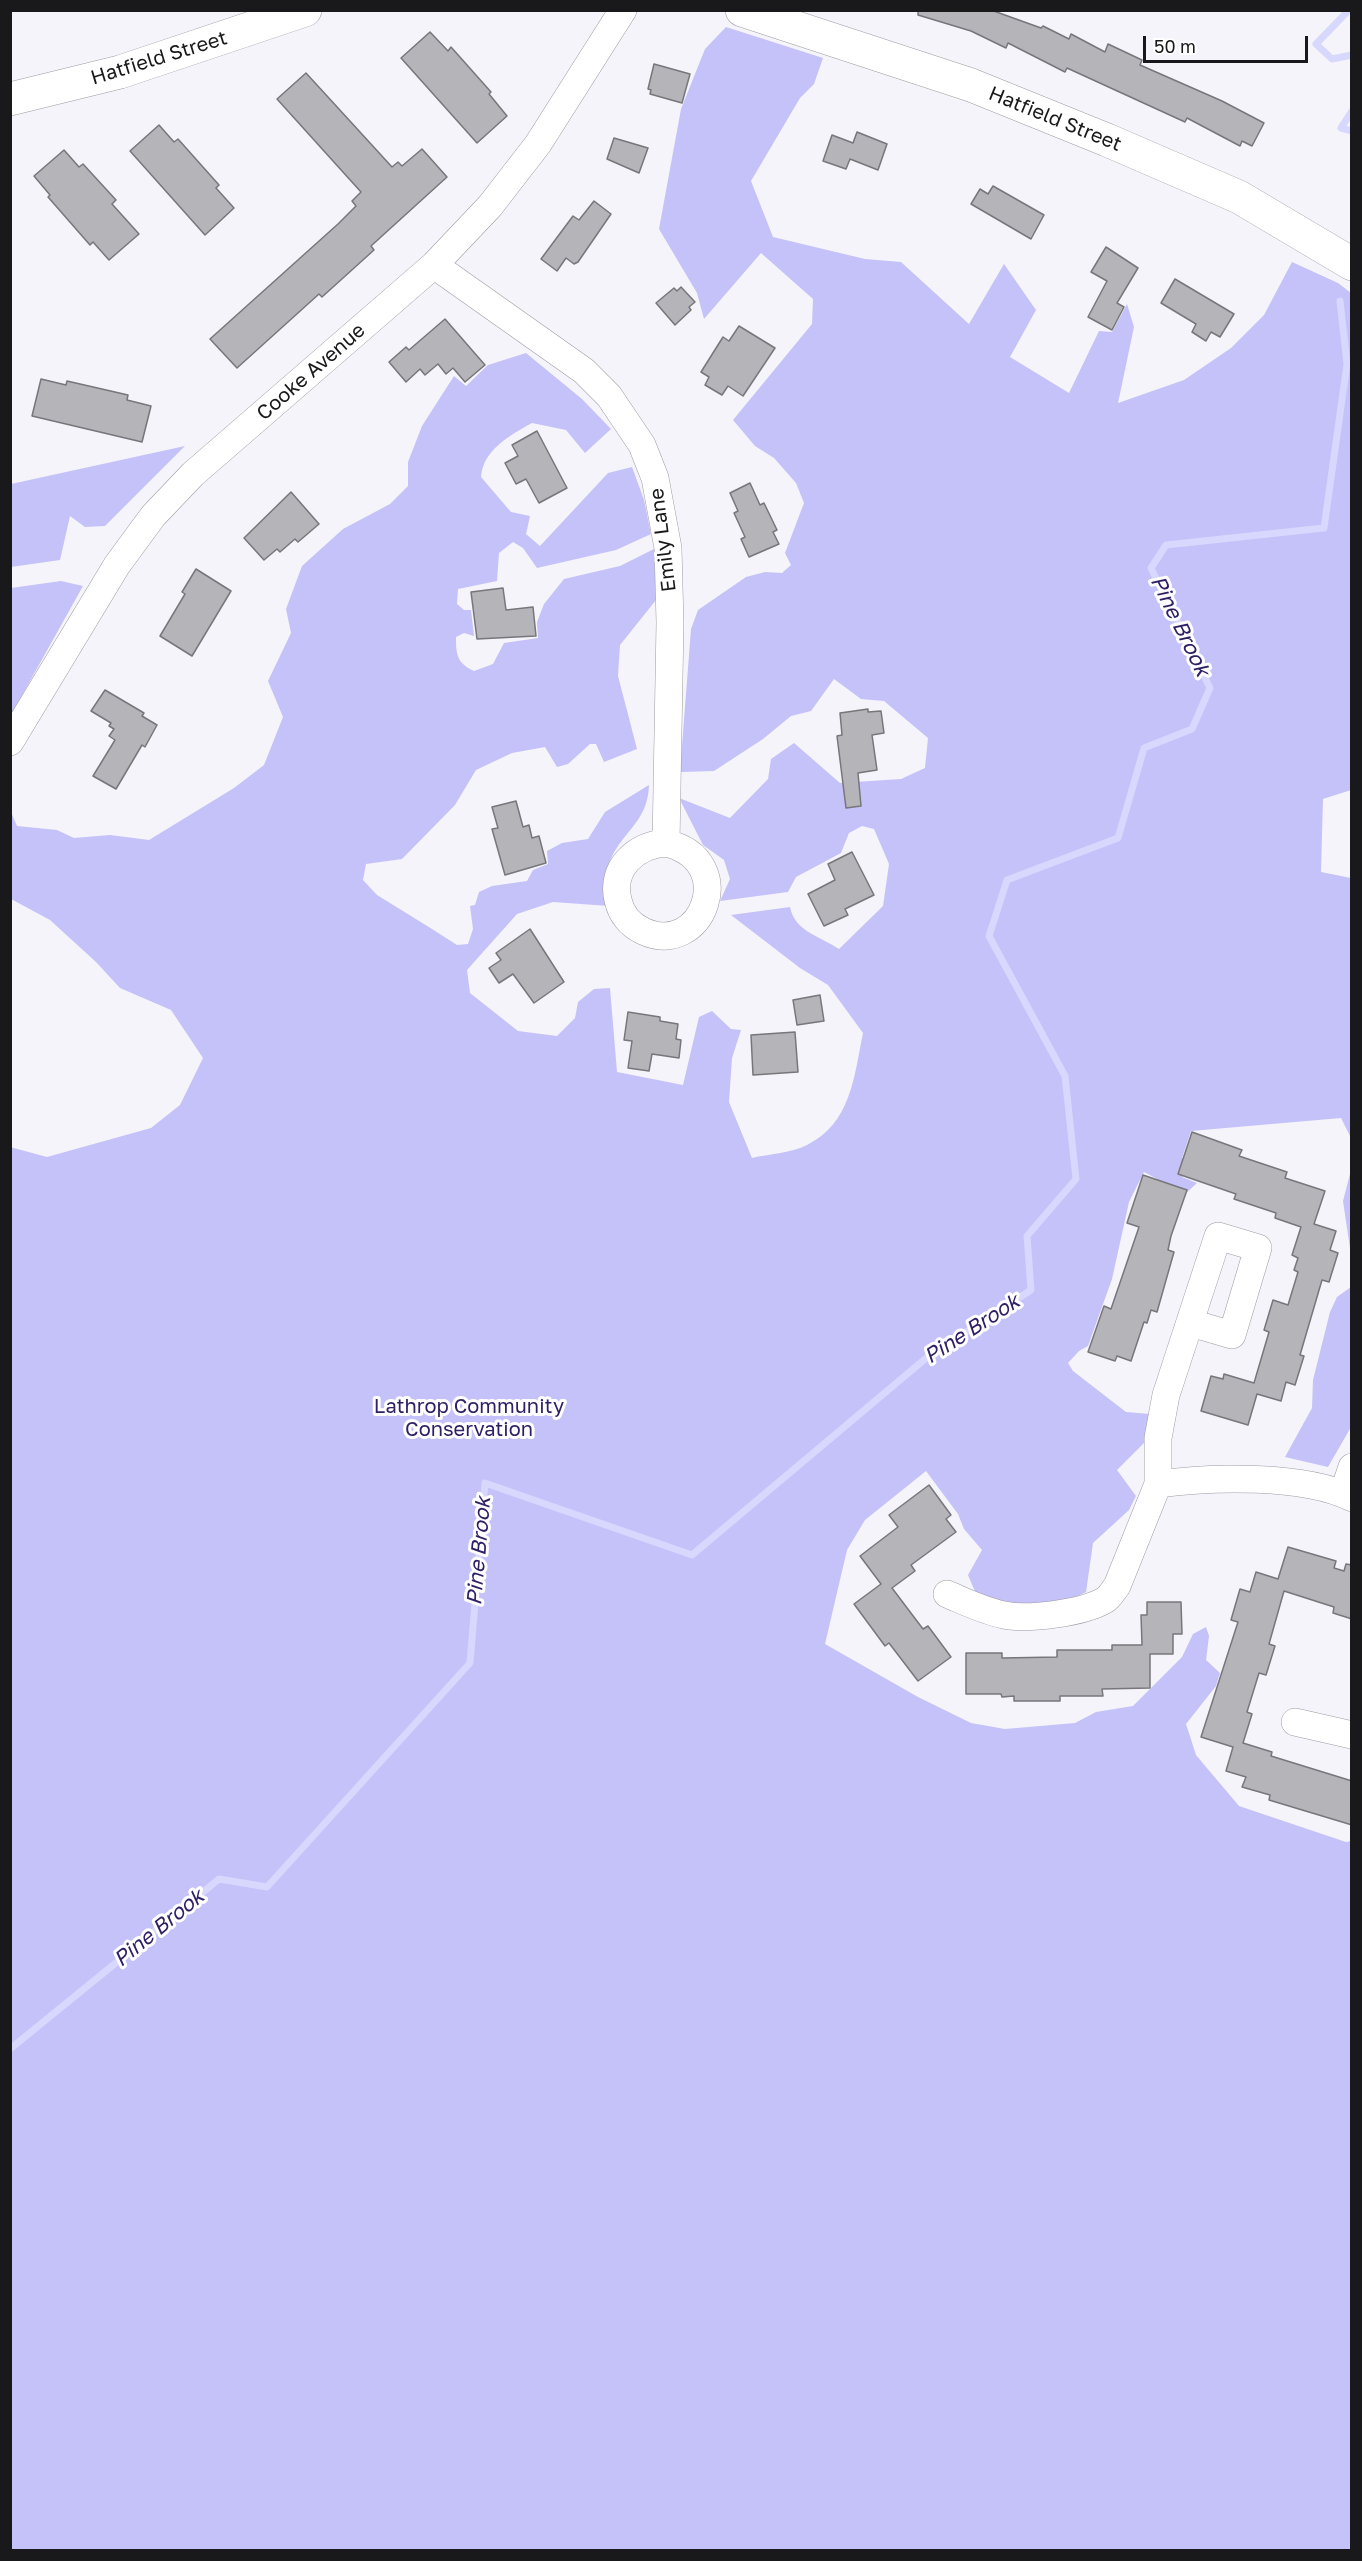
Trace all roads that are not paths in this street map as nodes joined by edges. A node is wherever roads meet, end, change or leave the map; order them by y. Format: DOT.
graph roads {
  1 [pos="305,10"];
  2 [pos="623,10"];
  3 [pos="742,10"];
  4 [pos="10,99"];
  5 [pos="1352,264"];
  6 [pos="434,265"];
  7 [pos="10,742"];
  8 [pos="666,843"];
  9 [pos="1191,1323"];
  10 [pos="1352,1467"];
  11 [pos="1158,1484"];
  12 [pos="1347,1496"];
  13 [pos="947,1594"];
  14 [pos="1294,1722"];
  15 [pos="1352,1735"];
  1 -- 4 [label="street, Hatfield Street"];
  2 -- 6 [label="street, Cooke Avenue"];
  3 -- 5 [label="street, Hatfield Street"];
  6 -- 7 [label="street, Cooke Avenue"];
  6 -- 8 [label="street, Emily Lane"];
  9 -- 11 [label="street"];
  10 -- 12 [label="street"];
  11 -- 12 [label="street"];
  11 -- 13 [label="street"];
  14 -- 15 [label="street"];
}
